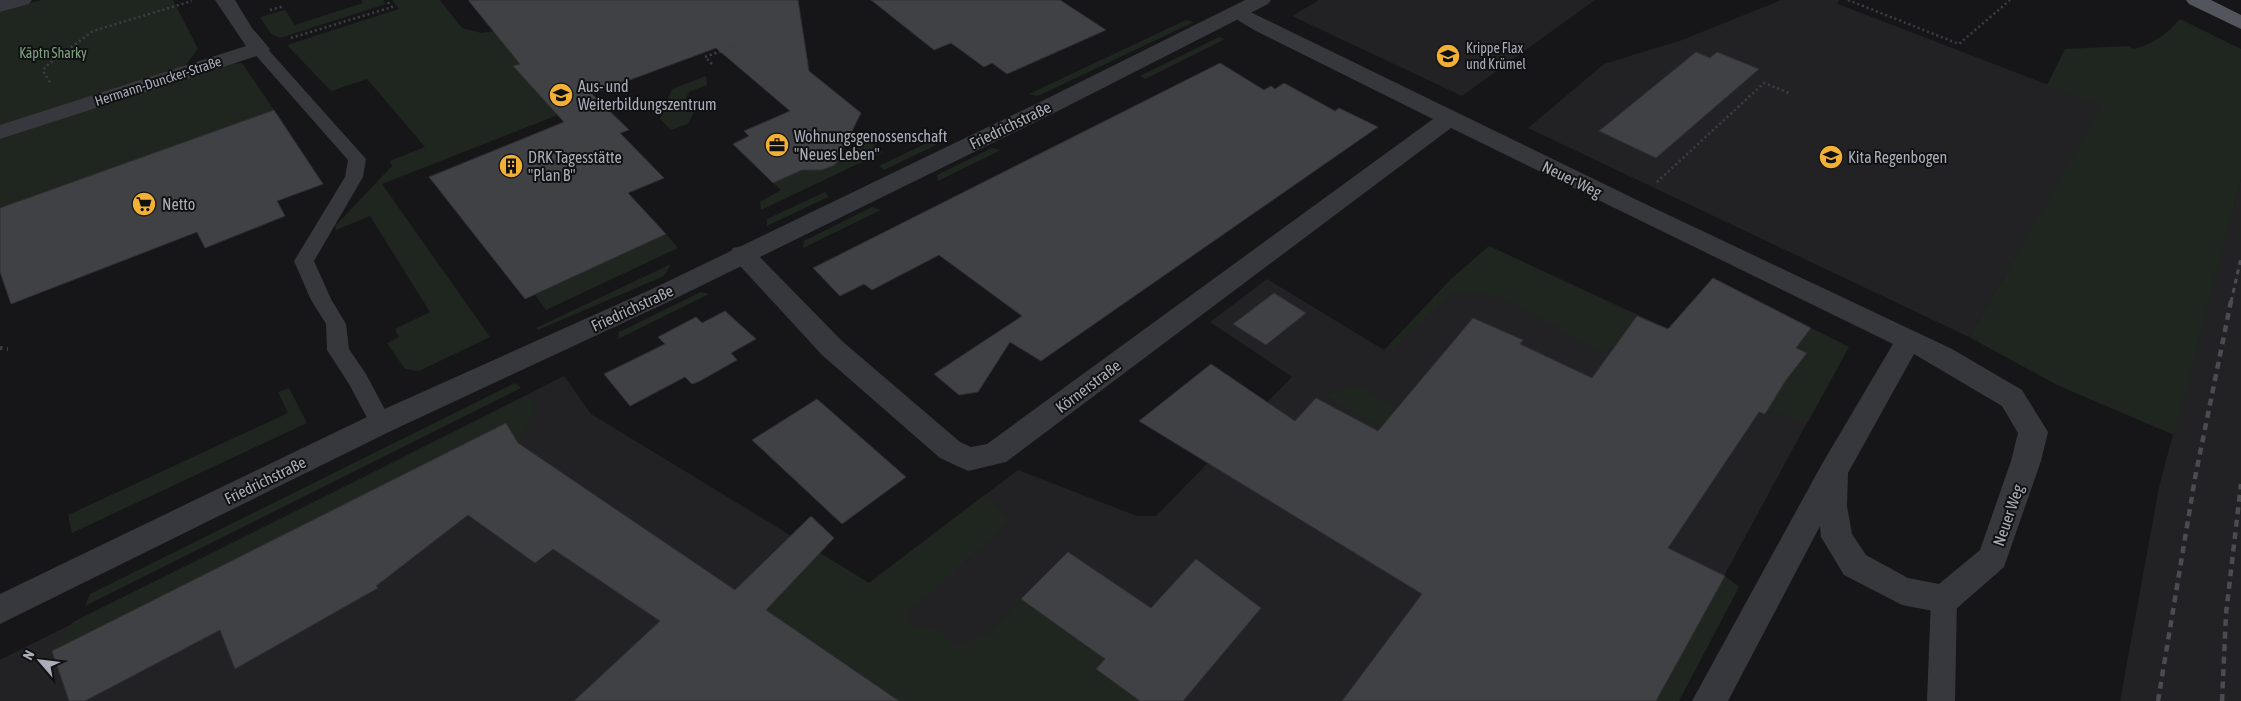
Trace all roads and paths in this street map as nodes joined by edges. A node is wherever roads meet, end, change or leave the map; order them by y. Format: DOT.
graph roads {
  1 [pos="22,0"];
  2 [pos="195,0"];
  3 [pos="225,0"];
  4 [pos="386,0"];
  5 [pos="1261,0"];
  6 [pos="1848,0"];
  7 [pos="2010,0"];
  8 [pos="2196,0"];
  9 [pos="0,6"];
  10 [pos="1238,12"];
  11 [pos="2241,23"];
  12 [pos="283,41"];
  13 [pos="740,44"];
  14 [pos="259,49"];
  15 [pos="712,64"];
  16 [pos="51,84"];
  17 [pos="1789,92"];
  18 [pos="1448,119"];
  19 [pos="0,132"];
  20 [pos="1630,207"];
  21 [pos="742,254"];
  22 [pos="1909,340"];
  23 [pos="0,348"];
  24 [pos="8,349"];
  25 [pos="381,422"];
  26 [pos="1833,472"];
  27 [pos="1944,599"];
  28 [pos="0,610"];
  29 [pos="1710,701"];
  30 [pos="1941,701"];
  1 -- 9 [label="street"];
  2 -- 16 [label="path"];
  3 -- 14 [label="street"];
  4 -- 12 [label="path"];
  5 -- 10 [label="street, Friedrichstraße"];
  6 -- 7 [label="path"];
  8 -- 11 [label="main road"];
  10 -- 18 [label="street, Neuer Weg"];
  10 -- 21 [label="street, Friedrichstraße"];
  13 -- 15 [label="path"];
  14 -- 19 [label="street, Hermann-Duncker-Straße"];
  14 -- 25 [label="lane"];
  17 -- 20 [label="path"];
  18 -- 20 [label="street, Neuer Weg"];
  18 -- 21 [label="street, Körnerstraße"];
  20 -- 22 [label="street, Neuer Weg"];
  21 -- 25 [label="street, Friedrichstraße"];
  22 -- 26 [label="street"];
  22 -- 27 [label="street, Neuer Weg"];
  23 -- 24 [label="path"];
  25 -- 28 [label="street, Friedrichstraße"];
  26 -- 27 [label="street"];
  26 -- 29 [label="street"];
  27 -- 30 [label="lane"];
}
